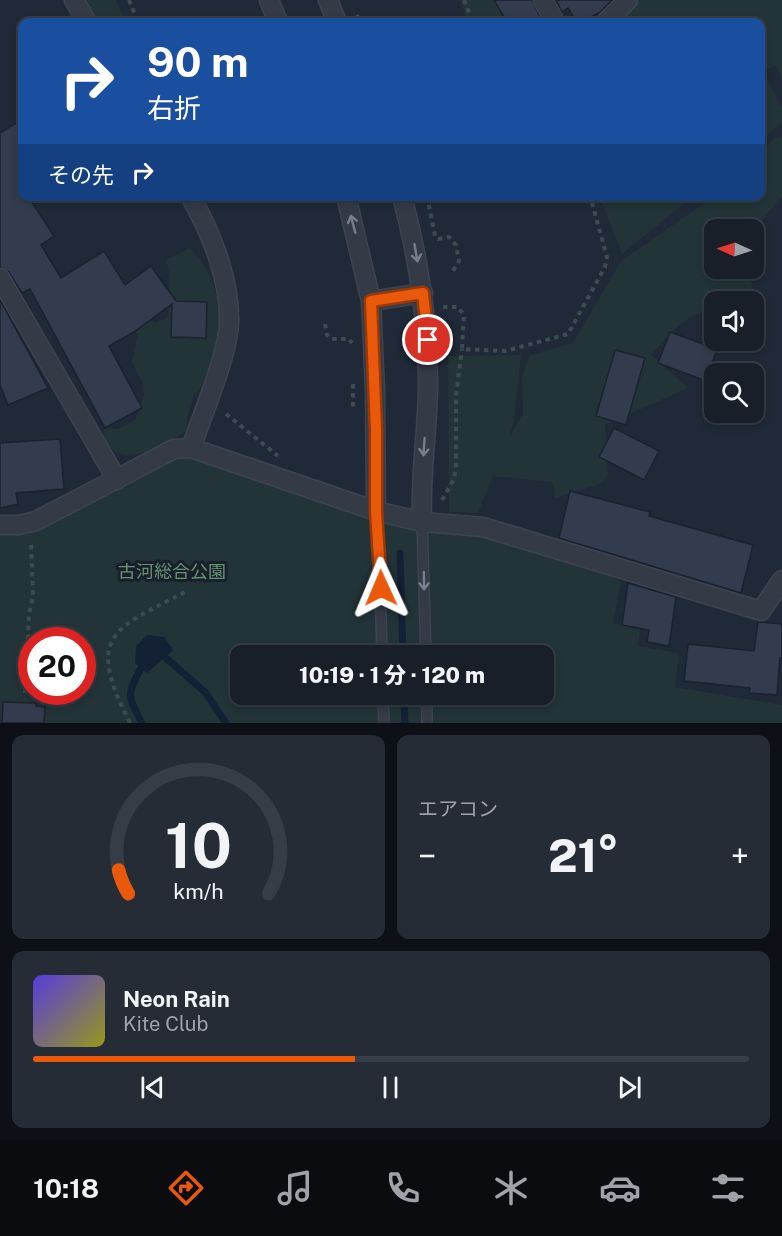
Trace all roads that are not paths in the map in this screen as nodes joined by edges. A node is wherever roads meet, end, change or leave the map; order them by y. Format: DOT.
graph roads {
  1 [pos="74,0"];
  2 [pos="268,0"];
  3 [pos="328,0"];
  4 [pos="543,0"];
  5 [pos="628,0"];
  6 [pos="85,18"];
  7 [pos="276,18"];
  8 [pos="335,18"];
  9 [pos="553,18"];
  10 [pos="610,18"];
  11 [pos="193,201"];
  12 [pos="347,201"];
  13 [pos="403,201"];
  14 [pos="0,278"];
  15 [pos="423,293"];
  16 [pos="371,301"];
  17 [pos="191,448"];
  18 [pos="117,480"];
  19 [pos="376,512"];
  20 [pos="422,522"];
  21 [pos="0,525"];
  22 [pos="782,580"];
  23 [pos="382,645"];
  24 [pos="426,645"];
  25 [pos="383,705"];
  26 [pos="427,705"];
  27 [pos="384,723"];
  28 [pos="427,723"];
  1 -- 6 [label="street"];
  2 -- 7 [label="street"];
  3 -- 8 [label="street"];
  4 -- 9 [label="street"];
  5 -- 10 [label="street"];
  11 -- 17 [label="street"];
  16 -- 12 [label="street, one-way"];
  13 -- 15 [label="street, one-way"];
  14 -- 18 [label="street"];
  15 -- 16 [label="street"];
  15 -- 20 [label="street, one-way"];
  16 -- 19 [label="street"];
  17 -- 18 [label="street"];
  17 -- 19 [label="street"];
  18 -- 21 [label="street"];
  19 -- 20 [label="street"];
  19 -- 23 [label="lane"];
  20 -- 22 [label="street"];
  20 -- 24 [label="lane, one-way"];
  25 -- 27 [label="lane"];
  26 -- 28 [label="lane"];
}
